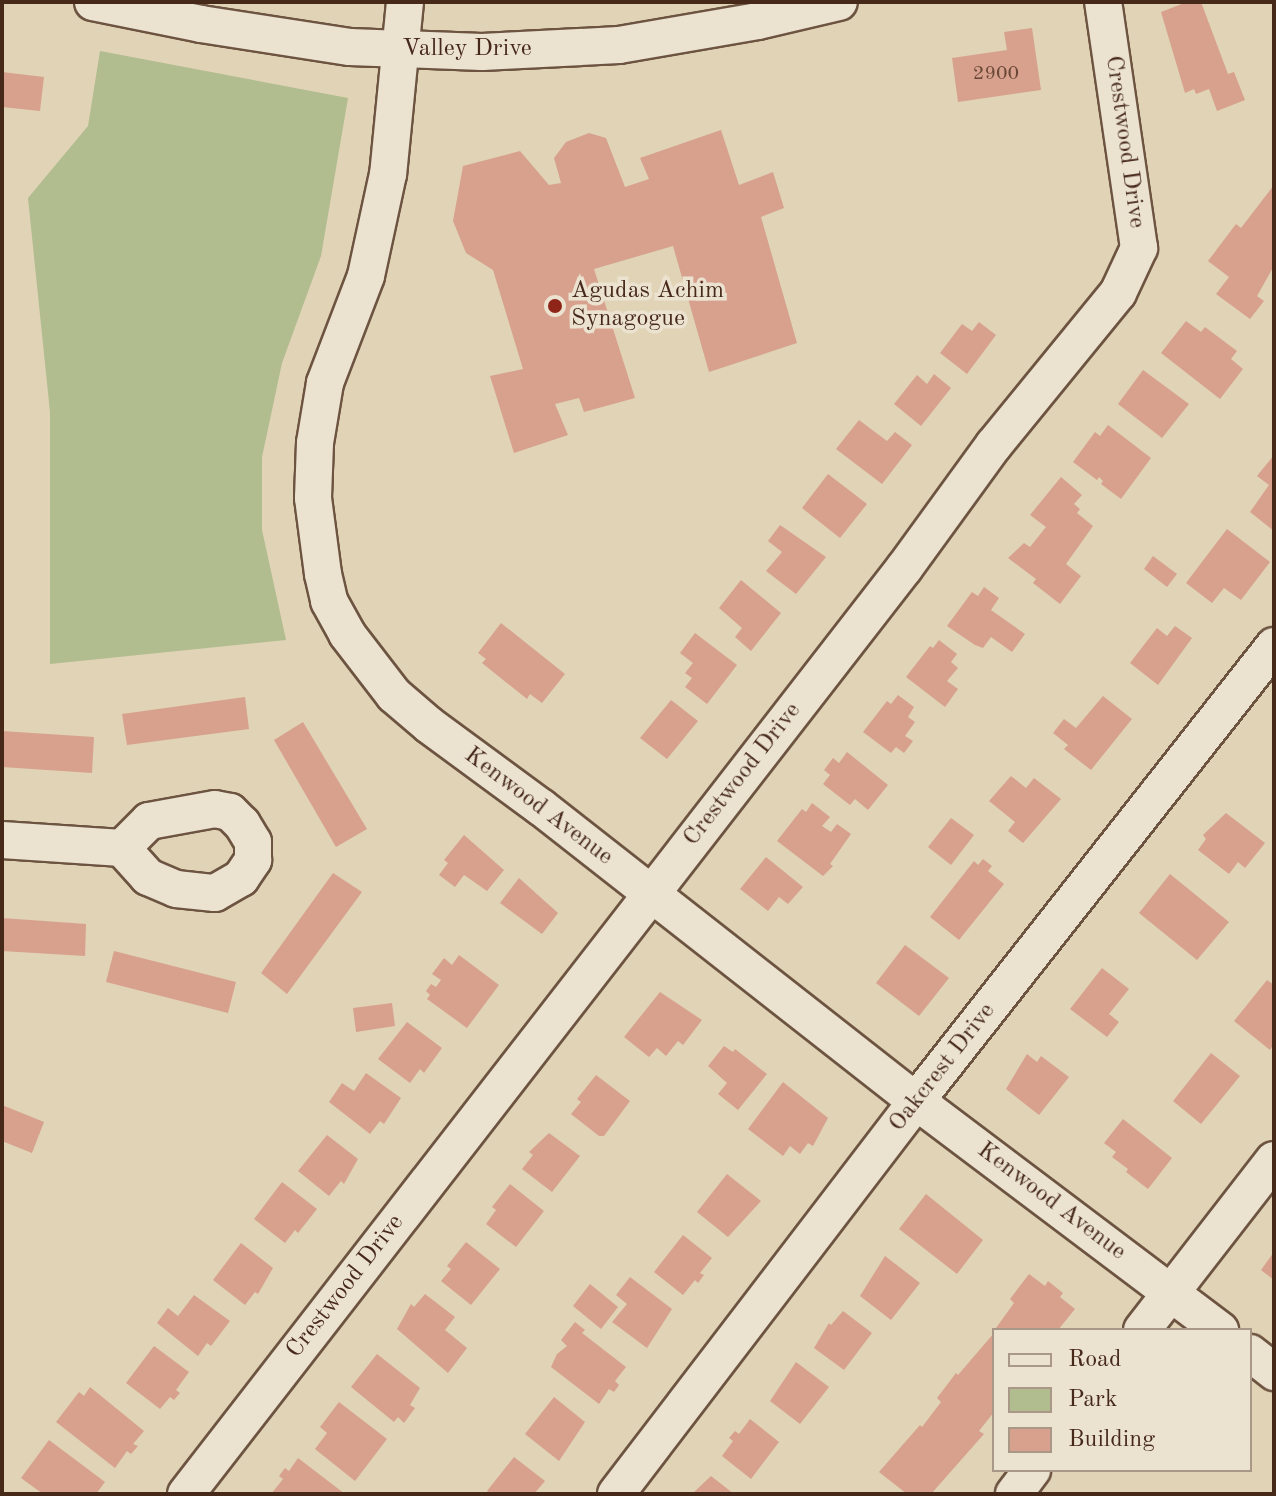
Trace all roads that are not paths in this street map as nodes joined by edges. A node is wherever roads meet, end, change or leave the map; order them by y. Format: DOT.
graph roads {
  1 [pos="93,2"];
  2 [pos="405,2"];
  3 [pos="839,2"];
  4 [pos="1103,2"];
  5 [pos="398,51"];
  6 [pos="1274,646"];
  7 [pos="2,840"];
  8 [pos="122,848"];
  9 [pos="650,894"];
  10 [pos="916,1101"];
  11 [pos="1274,1160"];
  12 [pos="1172,1293"];
  13 [pos="1144,1328"];
  14 [pos="1217,1328"];
  15 [pos="1252,1355"];
  16 [pos="1274,1372"];
  17 [pos="1030,1472"];
  18 [pos="186,1494"];
  19 [pos="616,1494"];
  20 [pos="1014,1494"];
  1 -- 5 [label="street, Valley Drive"];
  2 -- 5 [label="street, Kenwood Avenue"];
  3 -- 5 [label="street, Valley Drive"];
  4 -- 9 [label="street, Crestwood Drive"];
  5 -- 9 [label="street, Kenwood Avenue"];
  6 -- 10 [label="street, Oakcrest Drive"];
  7 -- 8 [label="street"];
  9 -- 10 [label="street, Kenwood Avenue"];
  9 -- 18 [label="street, Crestwood Drive"];
  10 -- 12 [label="street, Kenwood Avenue"];
  10 -- 19 [label="street, Oakcrest Drive"];
  11 -- 12 [label="street"];
  12 -- 13 [label="street"];
  12 -- 14 [label="street, Kenwood Avenue"];
  15 -- 16 [label="street"];
  17 -- 20 [label="street"];
}
